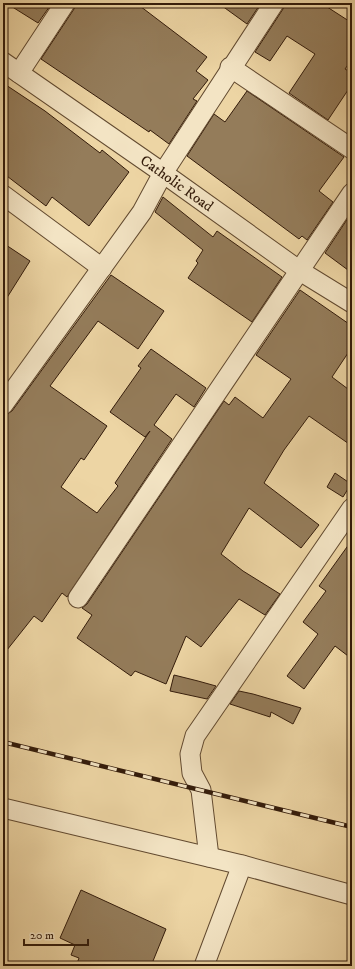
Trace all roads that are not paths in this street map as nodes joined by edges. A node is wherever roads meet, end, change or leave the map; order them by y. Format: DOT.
graph roads {
  1 [pos="65,3"];
  2 [pos="274,3"];
  3 [pos="3,62"];
  4 [pos="230,68"];
  5 [pos="19,73"];
  6 [pos="352,149"];
  7 [pos="163,173"];
  8 [pos="352,193"];
  9 [pos="3,195"];
  10 [pos="102,268"];
  11 [pos="300,271"];
  12 [pos="352,303"];
  13 [pos="3,405"];
  14 [pos="352,508"];
  15 [pos="78,598"];
  16 [pos="3,808"];
  17 [pos="209,858"];
  18 [pos="242,865"];
  19 [pos="352,895"];
  20 [pos="204,966"];
  1 -- 5 [label="street"];
  2 -- 4 [label="street"];
  3 -- 5 [label="street, Catholic Road"];
  4 -- 6 [label="street"];
  4 -- 7 [label="street"];
  5 -- 7 [label="street, Catholic Road"];
  7 -- 10 [label="street"];
  7 -- 11 [label="street, Catholic Road"];
  8 -- 11 [label="street"];
  9 -- 10 [label="street"];
  10 -- 13 [label="street"];
  11 -- 12 [label="street, Catholic Road"];
  11 -- 15 [label="street"];
  14 -- 17 [label="street"];
  16 -- 17 [label="street"];
  17 -- 18 [label="street"];
  18 -- 19 [label="street"];
  18 -- 20 [label="street"];
}
